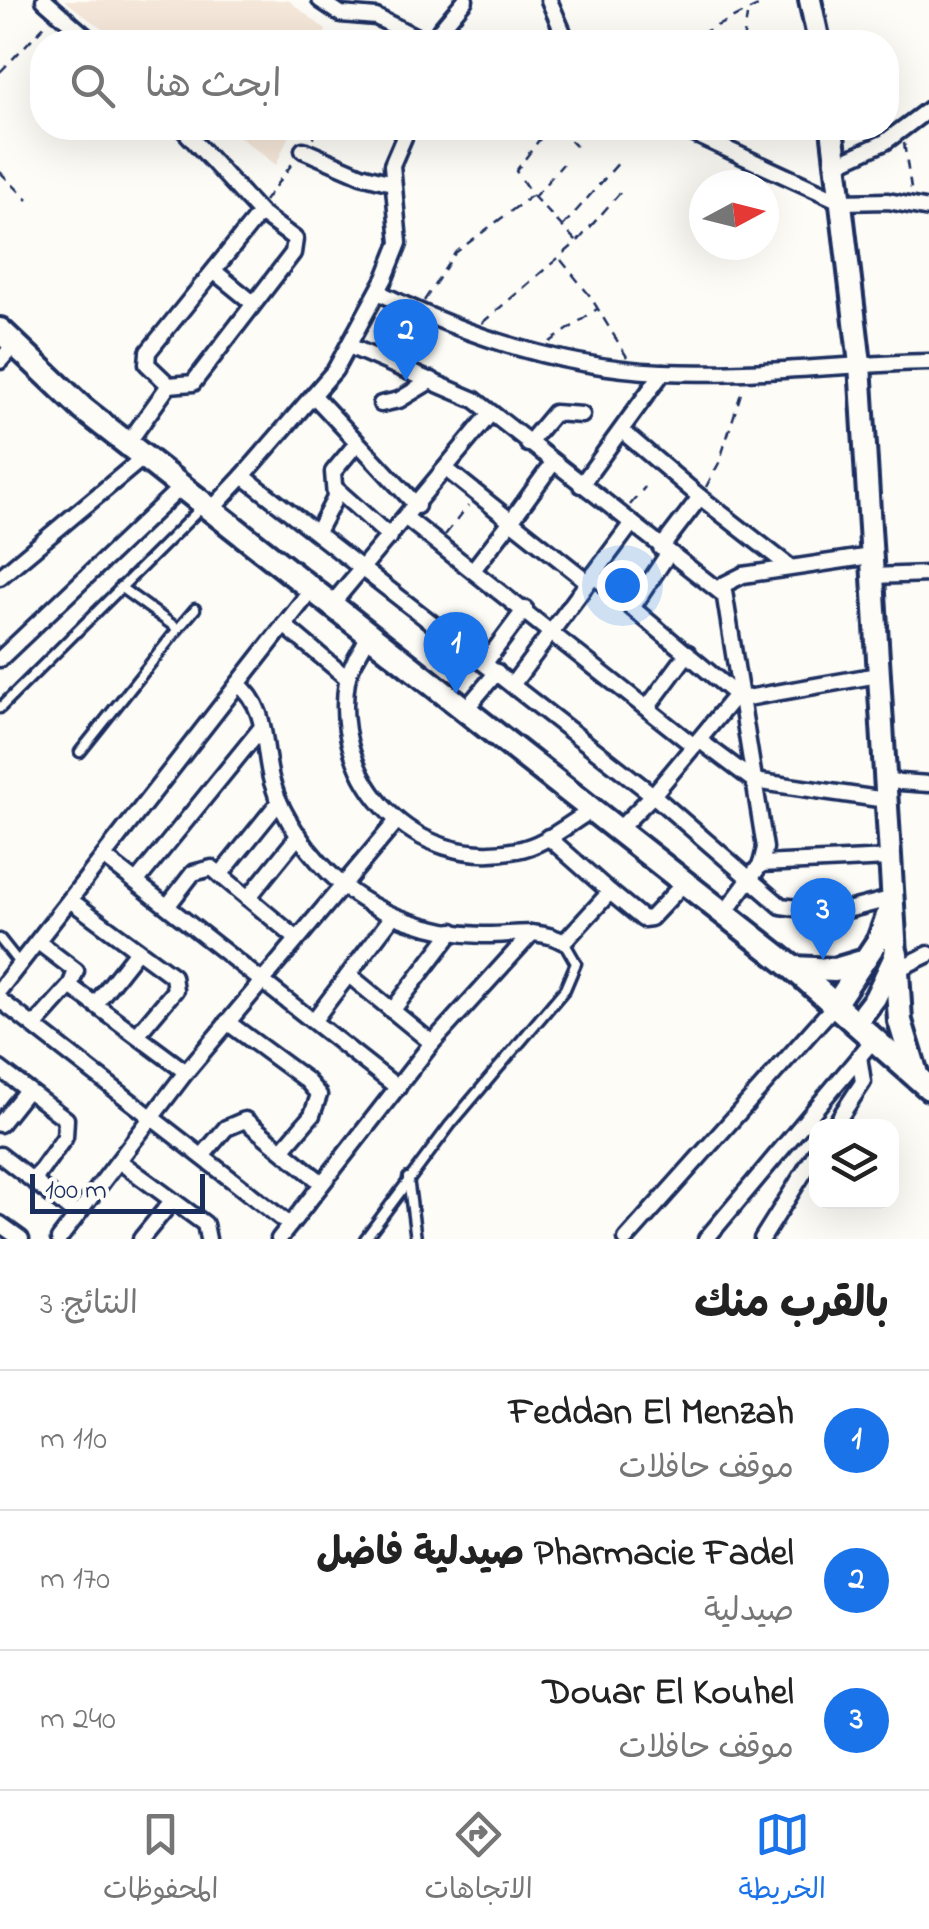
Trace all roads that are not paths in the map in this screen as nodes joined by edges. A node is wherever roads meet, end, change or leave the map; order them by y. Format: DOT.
graph roads {
  1 [pos="44,0"];
  2 [pos="320,0"];
  3 [pos="466,0"];
  4 [pos="549,0"];
  5 [pos="810,0"];
  6 [pos="78,30"];
  7 [pos="402,30"];
  8 [pos="440,30"];
  9 [pos="563,30"];
  10 [pos="816,30"];
  11 [pos="929,109"];
  12 [pos="899,133"];
  13 [pos="193,140"];
  14 [pos="403,140"];
  15 [pos="707,140"];
  16 [pos="834,140"];
  17 [pos="884,140"];
  18 [pos="303,150"];
  19 [pos="837,164"];
  20 [pos="392,183"];
  21 [pos="842,202"];
  22 [pos="929,209"];
  23 [pos="259,212"];
  24 [pos="215,272"];
  25 [pos="378,292"];
  26 [pos="253,303"];
  27 [pos="5,346"];
  28 [pos="349,346"];
  29 [pos="929,362"];
  30 [pos="860,364"];
  31 [pos="663,372"];
  32 [pos="432,380"];
  33 [pos="168,385"];
  34 [pos="315,397"];
  35 [pos="382,404"];
  36 [pos="490,414"];
  37 [pos="582,414"];
  38 [pos="622,430"];
  39 [pos="358,443"];
  40 [pos="528,444"];
  41 [pos="136,449"];
  42 [pos="553,463"];
  43 [pos="446,469"];
  44 [pos="243,476"];
  45 [pos="183,485"];
  46 [pos="580,485"];
  47 [pos="336,489"];
  48 [pos="700,496"];
  49 [pos="210,506"];
  50 [pos="417,506"];
  51 [pos="406,518"];
  52 [pos="626,519"];
  53 [pos="511,521"];
  54 [pos="317,532"];
  55 [pos="390,537"];
  56 [pos="665,551"];
  57 [pos="872,566"];
  58 [pos="362,567"];
  59 [pos="790,567"];
  60 [pos="473,570"];
  61 [pos="929,574"];
  62 [pos="0,577"];
  63 [pos="590,578"];
  64 [pos="120,587"];
  65 [pos="313,588"];
  66 [pos="724,595"];
  67 [pos="332,604"];
  68 [pos="634,605"];
  69 [pos="195,609"];
  70 [pos="525,610"];
  71 [pos="284,624"];
  72 [pos="178,629"];
  73 [pos="551,630"];
  74 [pos="369,633"];
  75 [pos="688,653"];
  76 [pos="0,659"];
  77 [pos="491,668"];
  78 [pos="878,675"];
  79 [pos="347,678"];
  80 [pos="238,684"];
  81 [pos="512,685"];
  82 [pos="739,697"];
  83 [pos="0,708"];
  84 [pos="647,708"];
  85 [pos="465,710"];
  86 [pos="262,726"];
  87 [pos="696,743"];
  88 [pos="80,752"];
  89 [pos="754,781"];
  90 [pos="929,784"];
  91 [pos="886,790"];
  92 [pos="654,795"];
  93 [pos="279,802"];
  94 [pos="592,810"];
  95 [pos="396,822"];
  96 [pos="617,831"];
  97 [pos="299,835"];
  98 [pos="548,838"];
  99 [pos="104,857"];
  100 [pos="889,858"];
  101 [pos="761,864"];
  102 [pos="220,875"];
  103 [pos="137,880"];
  104 [pos="751,880"];
  105 [pos="684,883"];
  106 [pos="342,884"];
  107 [pos="610,892"];
  108 [pos="248,898"];
  109 [pos="70,900"];
  110 [pos="891,903"];
  111 [pos="169,904"];
  112 [pos="724,914"];
  113 [pos="392,916"];
  114 [pos="453,931"];
  115 [pos="532,933"];
  116 [pos="296,938"];
  117 [pos="0,939"];
  118 [pos="38,942"];
  119 [pos="564,942"];
  120 [pos="137,951"];
  121 [pos="929,954"];
  122 [pos="862,962"];
  123 [pos="896,962"];
  124 [pos="20,964"];
  125 [pos="793,968"];
  126 [pos="349,975"];
  127 [pos="262,978"];
  128 [pos="70,986"];
  129 [pos="0,989"];
  130 [pos="0,1000"];
  131 [pos="96,1003"];
  132 [pos="834,1006"];
  133 [pos="392,1011"];
  134 [pos="314,1020"];
  135 [pos="227,1022"];
  136 [pos="854,1024"];
  137 [pos="35,1026"];
  138 [pos="137,1034"];
  139 [pos="432,1043"];
  140 [pos="866,1048"];
  141 [pos="0,1069"];
  142 [pos="186,1072"];
  143 [pos="923,1083"];
  144 [pos="398,1088"];
  145 [pos="27,1090"];
  146 [pos="155,1116"];
  147 [pos="839,1119"];
  148 [pos="0,1124"];
  149 [pos="283,1150"];
  150 [pos="203,1154"];
  151 [pos="0,1155"];
  152 [pos="119,1160"];
  153 [pos="809,1164"];
  154 [pos="408,1178"];
  155 [pos="34,1180"];
  156 [pos="322,1183"];
  157 [pos="172,1201"];
  158 [pos="76,1215"];
  159 [pos="0,1224"];
  160 [pos="290,1225"];
  161 [pos="21,1239"];
  162 [pos="58,1239"];
  163 [pos="141,1239"];
  164 [pos="208,1239"];
  165 [pos="280,1239"];
  166 [pos="365,1239"];
  167 [pos="416,1239"];
  168 [pos="626,1239"];
  169 [pos="706,1239"];
  170 [pos="762,1239"];
  1 -- 6 [label="street"];
  2 -- 7 [label="street"];
  3 -- 8 [label="street"];
  4 -- 9 [label="street"];
  5 -- 10 [label="main road"];
  11 -- 12 [label="street"];
  13 -- 23 [label="street"];
  14 -- 20 [label="street"];
  15 -- 21 [label="street"];
  16 -- 19 [label="main road"];
  17 -- 19 [label="street"];
  18 -- 20 [label="street"];
  19 -- 21 [label="main road"];
  20 -- 25 [label="street"];
  21 -- 22 [label="street"];
  21 -- 30 [label="main road"];
  23 -- 24 [label="street"];
  23 -- 26 [label="street"];
  24 -- 26 [label="street"];
  24 -- 33 [label="street"];
  25 -- 28 [label="street"];
  25 -- 31 [label="street"];
  26 -- 33 [label="street"];
  27 -- 41 [label="main road"];
  28 -- 32 [label="street"];
  28 -- 34 [label="street"];
  29 -- 30 [label="street"];
  30 -- 31 [label="street"];
  30 -- 57 [label="main road"];
  31 -- 38 [label="street"];
  32 -- 35 [label="street"];
  32 -- 36 [label="street"];
  33 -- 41 [label="street"];
  34 -- 39 [label="street"];
  34 -- 44 [label="street"];
  36 -- 40 [label="street"];
  36 -- 43 [label="street"];
  37 -- 40 [label="street"];
  38 -- 46 [label="street"];
  38 -- 48 [label="street"];
  39 -- 47 [label="street"];
  39 -- 50 [label="street"];
  40 -- 42 [label="street"];
  41 -- 45 [label="main road"];
  41 -- 62 [label="street"];
  42 -- 46 [label="street"];
  42 -- 53 [label="street"];
  43 -- 50 [label="street"];
  43 -- 53 [label="street"];
  44 -- 49 [label="street"];
  44 -- 54 [label="street"];
  45 -- 49 [label="main road"];
  45 -- 76 [label="street"];
  46 -- 52 [label="street"];
  47 -- 54 [label="street"];
  47 -- 55 [label="street"];
  48 -- 56 [label="street"];
  48 -- 59 [label="street"];
  49 -- 64 [label="lane"];
  49 -- 65 [label="main road"];
  50 -- 51 [label="street"];
  51 -- 55 [label="street"];
  51 -- 60 [label="street"];
  52 -- 56 [label="street"];
  52 -- 63 [label="street"];
  53 -- 60 [label="street"];
  53 -- 63 [label="street"];
  54 -- 58 [label="street"];
  55 -- 58 [label="street"];
  56 -- 66 [label="street"];
  56 -- 68 [label="street"];
  57 -- 59 [label="street"];
  57 -- 61 [label="street"];
  57 -- 78 [label="main road"];
  58 -- 67 [label="street"];
  58 -- 77 [label="street"];
  59 -- 66 [label="street"];
  60 -- 70 [label="street"];
  63 -- 68 [label="street"];
  63 -- 73 [label="street"];
  64 -- 72 [label="lane"];
  64 -- 83 [label="lane"];
  65 -- 67 [label="main road"];
  65 -- 71 [label="street"];
  66 -- 82 [label="street"];
  67 -- 74 [label="main road"];
  68 -- 75 [label="street"];
  69 -- 72 [label="lane"];
  70 -- 73 [label="street"];
  70 -- 77 [label="street"];
  71 -- 79 [label="street"];
  71 -- 80 [label="street"];
  72 -- 88 [label="lane"];
  73 -- 81 [label="street"];
  73 -- 84 [label="street"];
  74 -- 79 [label="street"];
  74 -- 85 [label="main road"];
  75 -- 82 [label="street"];
  75 -- 84 [label="street"];
  77 -- 81 [label="street"];
  77 -- 85 [label="street"];
  78 -- 82 [label="street"];
  78 -- 91 [label="main road"];
  79 -- 95 [label="street"];
  80 -- 86 [label="street"];
  80 -- 99 [label="street"];
  81 -- 92 [label="street"];
  82 -- 87 [label="street"];
  82 -- 89 [label="street"];
  84 -- 87 [label="street"];
  85 -- 94 [label="main road"];
  86 -- 93 [label="street"];
  86 -- 103 [label="street"];
  87 -- 89 [label="street"];
  87 -- 92 [label="street"];
  89 -- 91 [label="street"];
  89 -- 101 [label="street"];
  90 -- 91 [label="street"];
  91 -- 100 [label="main road"];
  92 -- 96 [label="street"];
  92 -- 104 [label="street"];
  93 -- 97 [label="street"];
  93 -- 102 [label="street"];
  94 -- 96 [label="main road"];
  94 -- 98 [label="street"];
  95 -- 98 [label="street"];
  95 -- 106 [label="street"];
  96 -- 105 [label="main road"];
  97 -- 106 [label="street"];
  97 -- 108 [label="street"];
  98 -- 107 [label="street"];
  99 -- 103 [label="street"];
  99 -- 109 [label="street"];
  100 -- 101 [label="street"];
  100 -- 110 [label="main road"];
  101 -- 104 [label="street"];
  102 -- 108 [label="street"];
  102 -- 111 [label="street"];
  103 -- 111 [label="street"];
  104 -- 110 [label="street"];
  104 -- 112 [label="street"];
  105 -- 107 [label="street"];
  105 -- 112 [label="main road"];
  106 -- 113 [label="street"];
  106 -- 116 [label="street"];
  107 -- 119 [label="street"];
  108 -- 116 [label="street"];
  109 -- 118 [label="street"];
  109 -- 120 [label="street"];
  110 -- 122 [label="main road"];
  110 -- 123 [label="main road"];
  111 -- 127 [label="street"];
  112 -- 125 [label="main road"];
  113 -- 114 [label="street"];
  113 -- 126 [label="street"];
  114 -- 115 [label="street"];
  114 -- 133 [label="street"];
  115 -- 119 [label="street"];
  115 -- 139 [label="street"];
  116 -- 127 [label="street"];
  117 -- 124 [label="lane"];
  118 -- 124 [label="street"];
  118 -- 128 [label="street"];
  119 -- 154 [label="lane"];
  120 -- 131 [label="street"];
  120 -- 138 [label="street"];
  121 -- 123 [label="street"];
  122 -- 125 [label="main road"];
  122 -- 132 [label="main road"];
  123 -- 136 [label="main road"];
  123 -- 143 [label="main road"];
  124 -- 129 [label="street"];
  125 -- 132 [label="main road"];
  126 -- 133 [label="street"];
  126 -- 134 [label="street"];
  127 -- 134 [label="street"];
  127 -- 135 [label="street"];
  128 -- 131 [label="street"];
  128 -- 137 [label="street"];
  130 -- 137 [label="street"];
  131 -- 138 [label="street"];
  132 -- 136 [label="main road"];
  132 -- 168 [label="street"];
  133 -- 139 [label="street"];
  134 -- 144 [label="street"];
  135 -- 142 [label="street"];
  135 -- 149 [label="street"];
  136 -- 140 [label="main road"];
  137 -- 146 [label="street"];
  138 -- 142 [label="street"];
  139 -- 144 [label="street"];
  140 -- 143 [label="main road"];
  140 -- 147 [label="street"];
  140 -- 169 [label="street"];
  141 -- 145 [label="street"];
  142 -- 146 [label="street"];
  144 -- 156 [label="street"];
  145 -- 148 [label="street"];
  145 -- 155 [label="street"];
  146 -- 150 [label="street"];
  146 -- 152 [label="street"];
  149 -- 150 [label="street"];
  149 -- 156 [label="street"];
  150 -- 160 [label="street"];
  151 -- 155 [label="street"];
  152 -- 157 [label="street"];
  152 -- 158 [label="street"];
  153 -- 170 [label="street"];
  154 -- 166 [label="lane"];
  154 -- 167 [label="lane"];
  155 -- 158 [label="street"];
  156 -- 160 [label="street"];
  157 -- 163 [label="street"];
  157 -- 164 [label="street"];
  158 -- 162 [label="street"];
  159 -- 161 [label="street"];
  160 -- 165 [label="street"];
}
